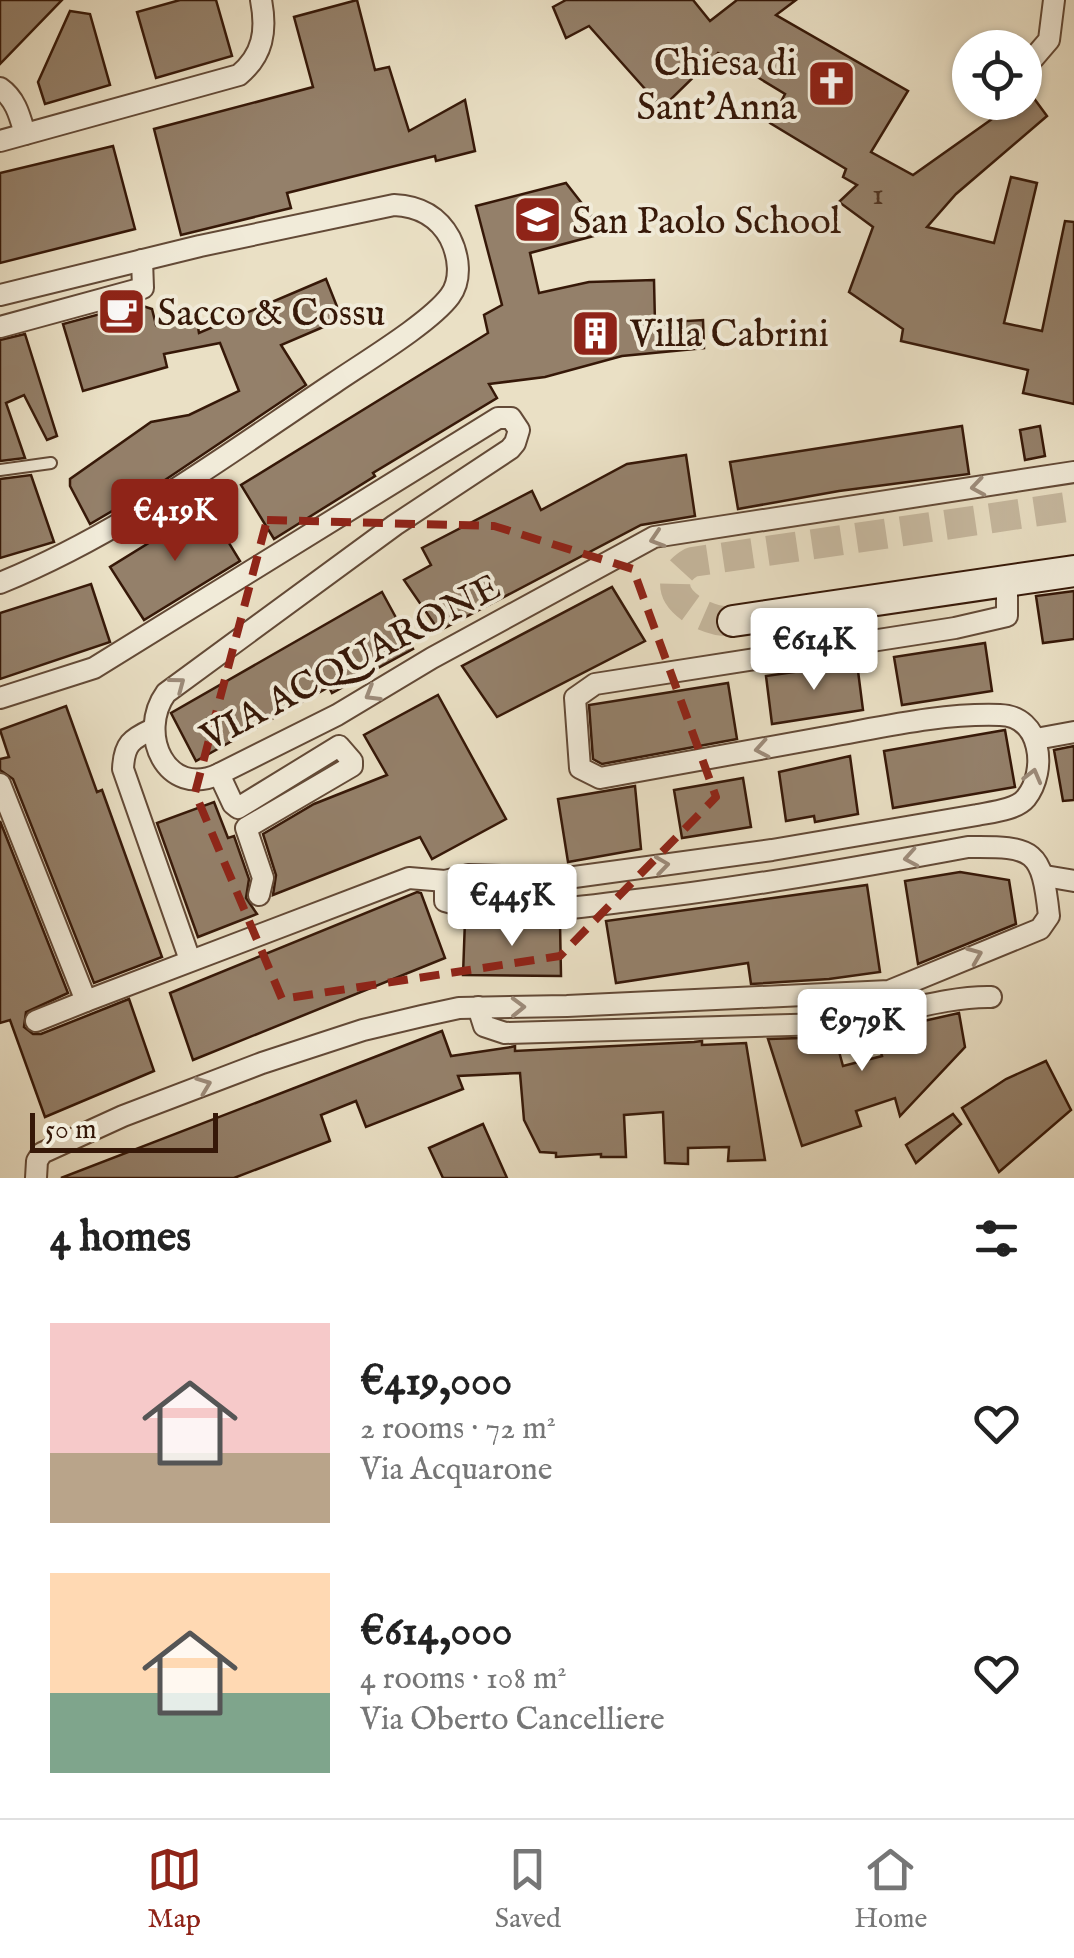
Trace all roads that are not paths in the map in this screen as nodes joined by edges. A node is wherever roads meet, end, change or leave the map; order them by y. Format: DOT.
graph roads {
  1 [pos="261,0"];
  2 [pos="1054,0"];
  3 [pos="1042,48"];
  4 [pos="0,88"];
  5 [pos="25,134"];
  6 [pos="0,141"];
  7 [pos="142,260"];
  8 [pos="0,295"];
  9 [pos="0,328"];
  10 [pos="51,463"];
  11 [pos="0,470"];
  12 [pos="1074,472"];
  13 [pos="1074,571"];
  14 [pos="1007,582"];
  15 [pos="0,583"];
  16 [pos="733,621"];
  17 [pos="0,698"];
  18 [pos="153,730"];
  19 [pos="1074,732"];
  20 [pos="1036,739"];
  21 [pos="219,774"];
  22 [pos="0,784"];
  23 [pos="1045,876"];
  24 [pos="1074,880"];
  25 [pos="445,881"];
  26 [pos="260,895"];
  27 [pos="190,960"];
  28 [pos="990,998"];
  29 [pos="86,1001"];
  30 [pos="478,1007"];
  31 [pos="36,1021"];
  32 [pos="36,1178"];
  1 -- 5 [label="street"];
  2 -- 3 [label="street"];
  4 -- 5 [label="street"];
  5 -- 6 [label="street"];
  7 -- 8 [label="street"];
  7 -- 9 [label="street"];
  7 -- 15 [label="street"];
  10 -- 11 [label="lane"];
  12 -- 21 [label="street, VIA ACQUARONE, one-way"];
  13 -- 14 [label="street"];
  14 -- 16 [label="street"];
  20 -- 14 [label="street, one-way"];
  18 -- 17 [label="street, VIA ACQUARONE, one-way"];
  18 -- 21 [label="street, VIA ACQUARONE"];
  18 -- 27 [label="street"];
  19 -- 20 [label="street"];
  25 -- 20 [label="street, one-way"];
  21 -- 26 [label="street"];
  22 -- 29 [label="street"];
  23 -- 24 [label="street"];
  23 -- 25 [label="street, one-way"];
  30 -- 23 [label="street, one-way"];
  25 -- 27 [label="street"];
  27 -- 29 [label="street"];
  28 -- 30 [label="street"];
  29 -- 31 [label="street"];
  32 -- 30 [label="street, one-way"];
}
